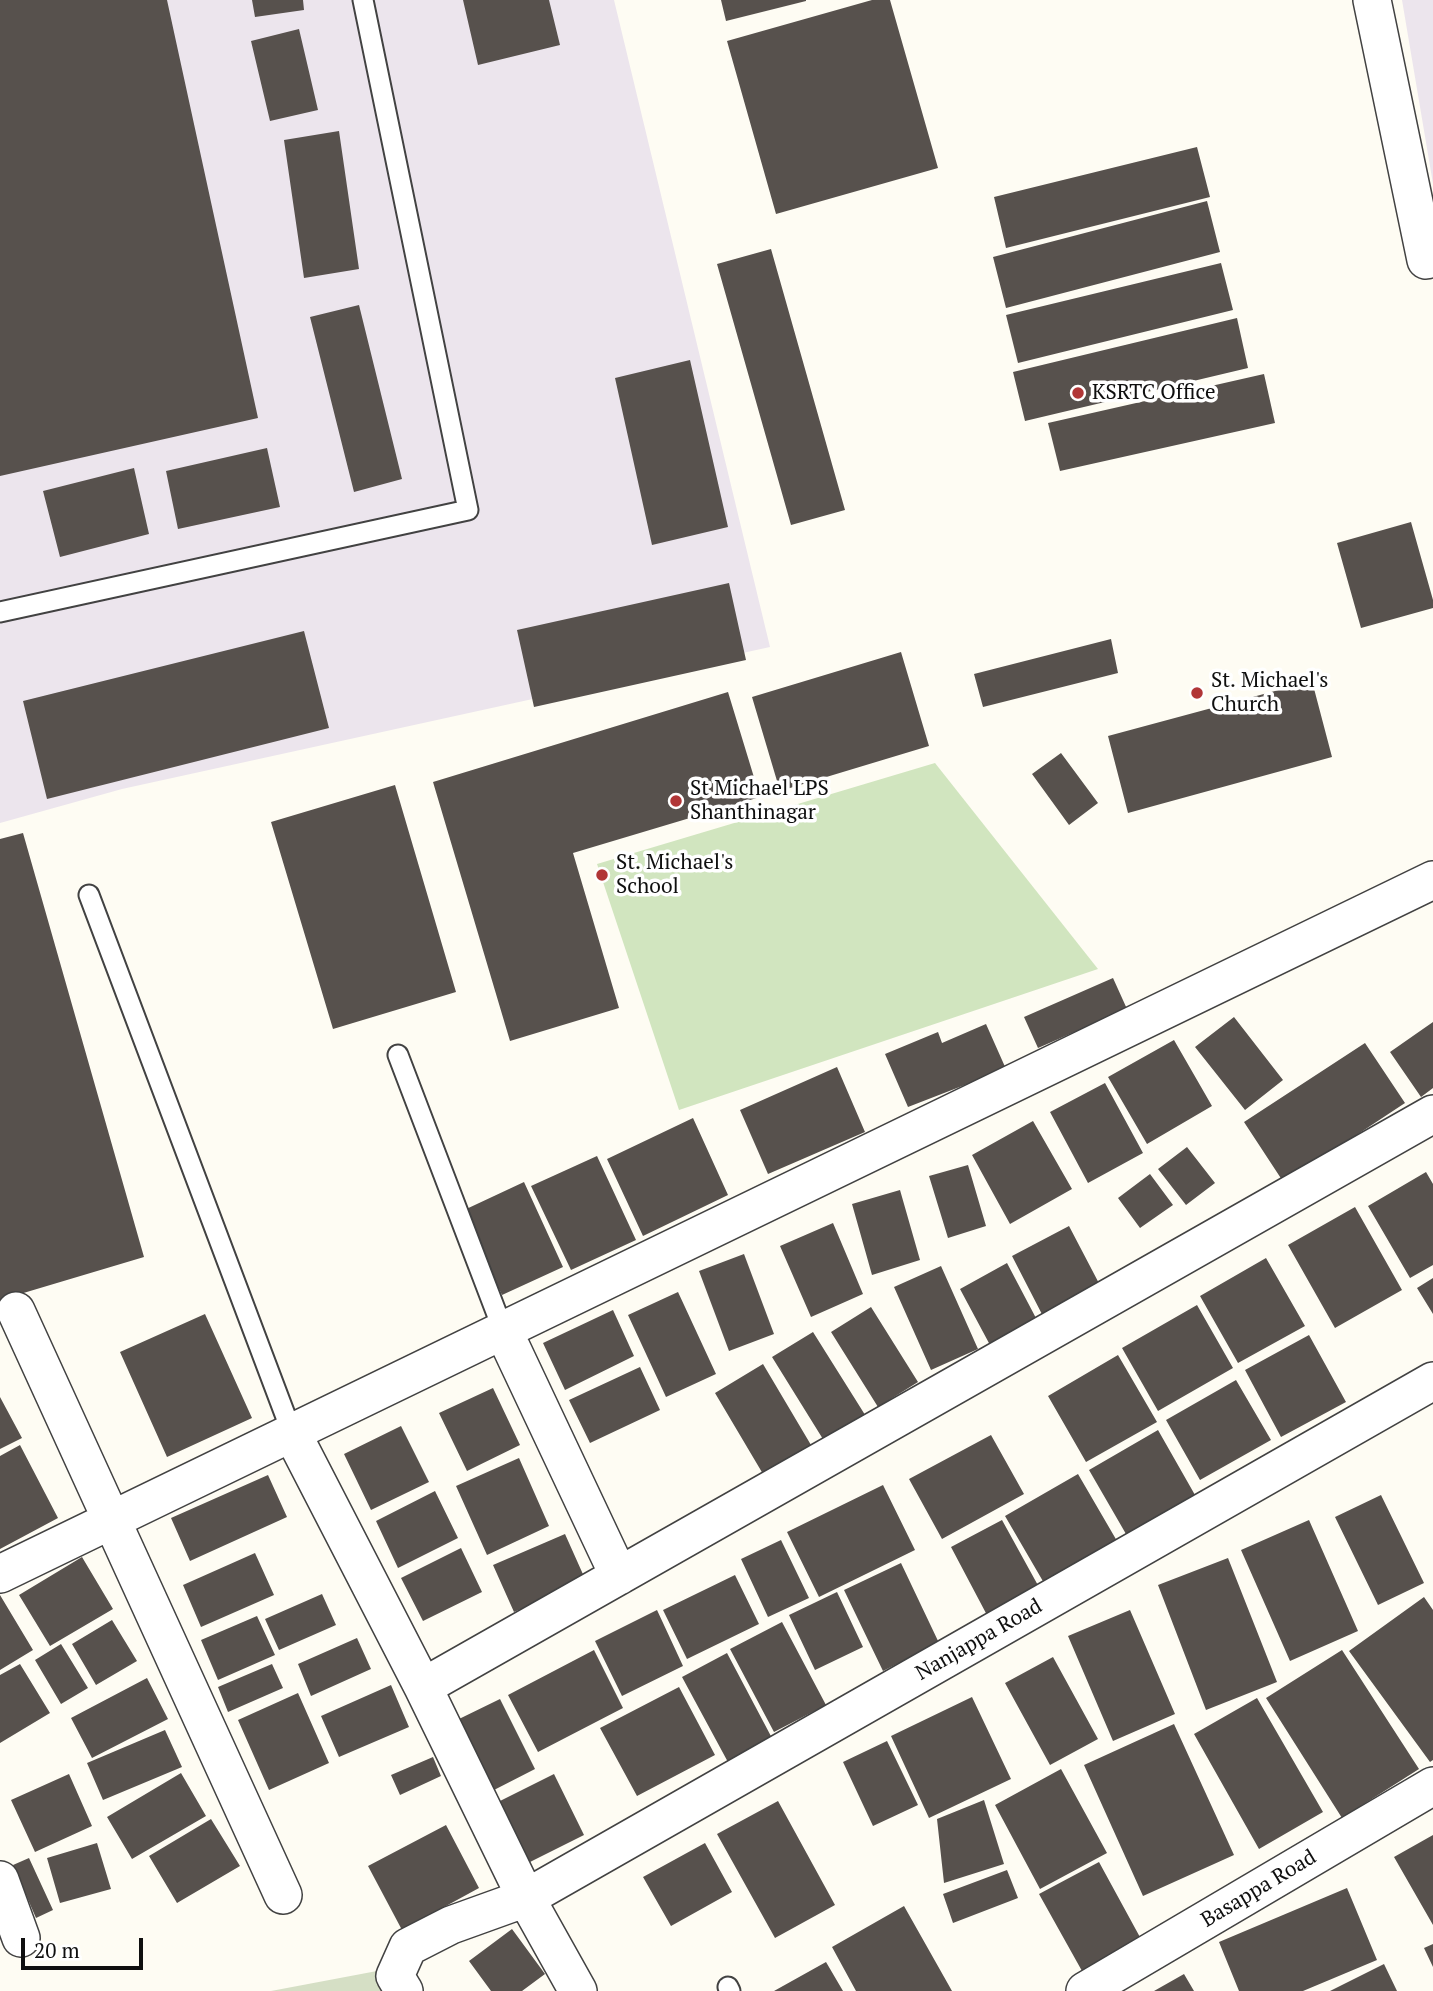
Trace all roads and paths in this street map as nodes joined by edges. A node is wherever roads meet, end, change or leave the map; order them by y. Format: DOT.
graph roads {
  1 [pos="363,0"];
  2 [pos="1372,0"];
  3 [pos="1426,260"];
  4 [pos="0,612"];
  5 [pos="1433,880"];
  6 [pos="89,895"];
  7 [pos="398,1055"];
  8 [pos="1433,1114"];
  9 [pos="16,1311"];
  10 [pos="503,1330"];
  11 [pos="1433,1381"];
  12 [pos="292,1433"];
  13 [pos="112,1520"];
  14 [pos="0,1574"];
  15 [pos="619,1576"];
  16 [pos="424,1687"];
  17 [pos="1433,1786"];
  18 [pos="0,1880"];
  19 [pos="284,1895"];
  20 [pos="526,1898"];
  21 [pos="21,1938"];
  22 [pos="1099,1987"];
  23 [pos="404,1991"];
  24 [pos="578,1991"];
  1 -- 4 [label="lane"];
  2 -- 3 [label="street"];
  5 -- 10 [label="street"];
  6 -- 12 [label="lane"];
  7 -- 10 [label="lane"];
  8 -- 15 [label="street"];
  9 -- 13 [label="street"];
  10 -- 12 [label="street"];
  10 -- 15 [label="street"];
  11 -- 20 [label="street, Nanjappa Road"];
  12 -- 13 [label="street"];
  12 -- 16 [label="street"];
  13 -- 14 [label="street"];
  13 -- 19 [label="street"];
  15 -- 16 [label="street"];
  16 -- 20 [label="street"];
  17 -- 22 [label="street, Basappa Road"];
  18 -- 21 [label="street"];
  20 -- 23 [label="street, Nanjappa Road"];
  20 -- 24 [label="street"];
}
